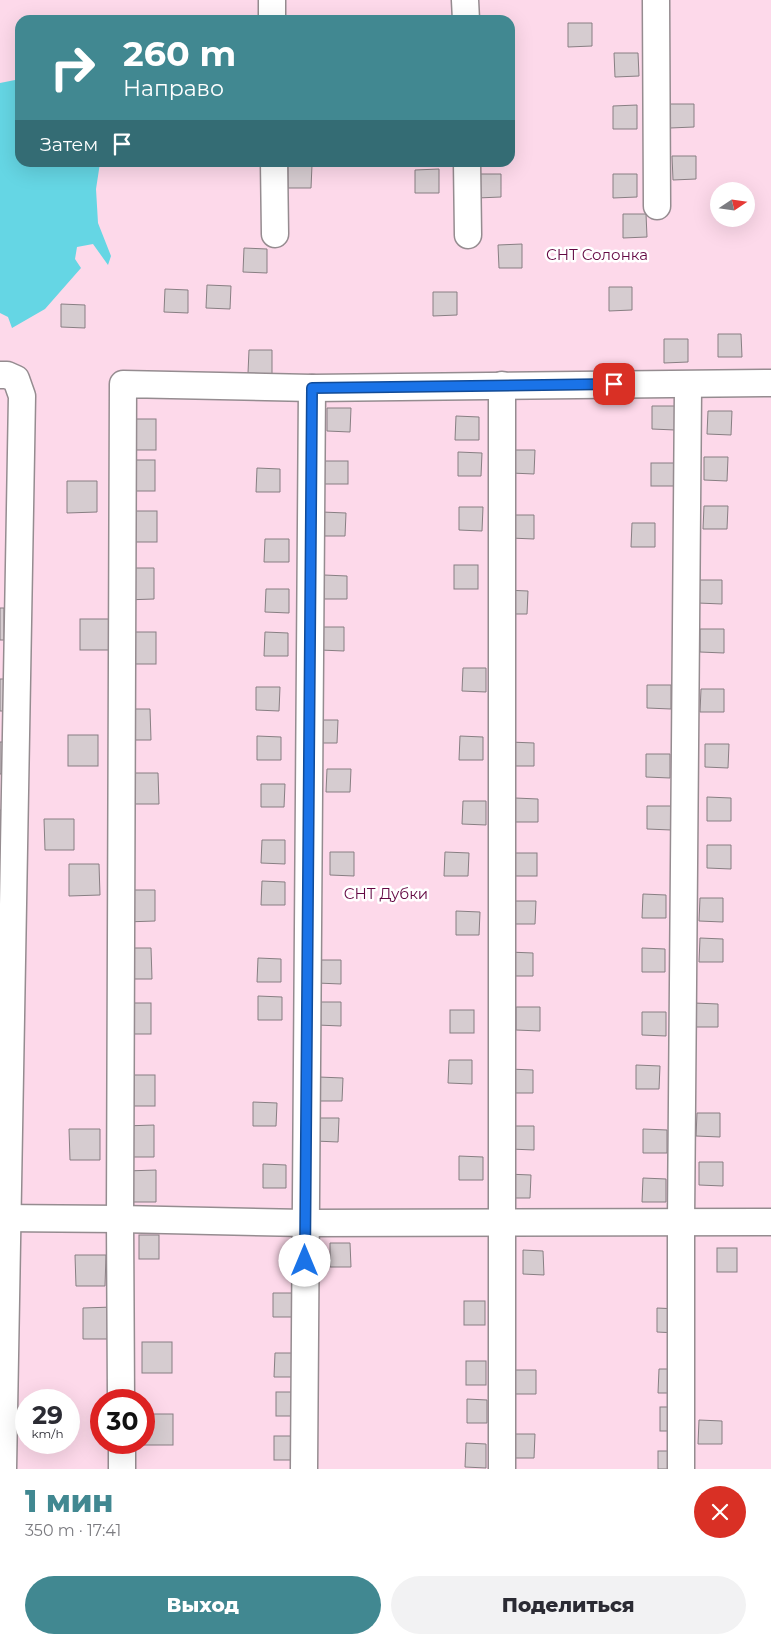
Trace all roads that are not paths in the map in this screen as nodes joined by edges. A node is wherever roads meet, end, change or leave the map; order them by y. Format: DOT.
graph roads {
  1 [pos="272,0"];
  2 [pos="465,0"];
  3 [pos="656,0"];
  4 [pos="272,15"];
  5 [pos="466,15"];
  6 [pos="274,167"];
  7 [pos="468,167"];
  8 [pos="657,206"];
  9 [pos="275,234"];
  10 [pos="468,235"];
  11 [pos="0,374"];
  12 [pos="771,383"];
  13 [pos="502,386"];
  14 [pos="312,388"];
  15 [pos="688,390"];
  16 [pos="3,1218"];
  17 [pos="120,1219"];
  18 [pos="681,1222"];
  19 [pos="771,1222"];
  20 [pos="305,1224"];
  21 [pos="502,1224"];
  22 [pos="121,1389"];
  23 [pos="122,1454"];
  24 [pos="3,1469"];
  25 [pos="122,1469"];
  26 [pos="304,1469"];
  27 [pos="502,1469"];
  28 [pos="681,1469"];
  1 -- 4 [label="street"];
  2 -- 5 [label="street"];
  3 -- 8 [label="street"];
  6 -- 9 [label="street"];
  7 -- 10 [label="street"];
  11 -- 16 [label="street"];
  12 -- 13 [label="street"];
  13 -- 14 [label="street"];
  13 -- 21 [label="street"];
  14 -- 17 [label="street"];
  14 -- 20 [label="street"];
  15 -- 18 [label="street"];
  16 -- 17 [label="street"];
  16 -- 24 [label="street"];
  17 -- 20 [label="street"];
  17 -- 22 [label="street"];
  18 -- 19 [label="street"];
  18 -- 21 [label="street"];
  18 -- 28 [label="street"];
  20 -- 21 [label="street"];
  20 -- 26 [label="street"];
  21 -- 27 [label="street"];
  23 -- 25 [label="street"];
}
